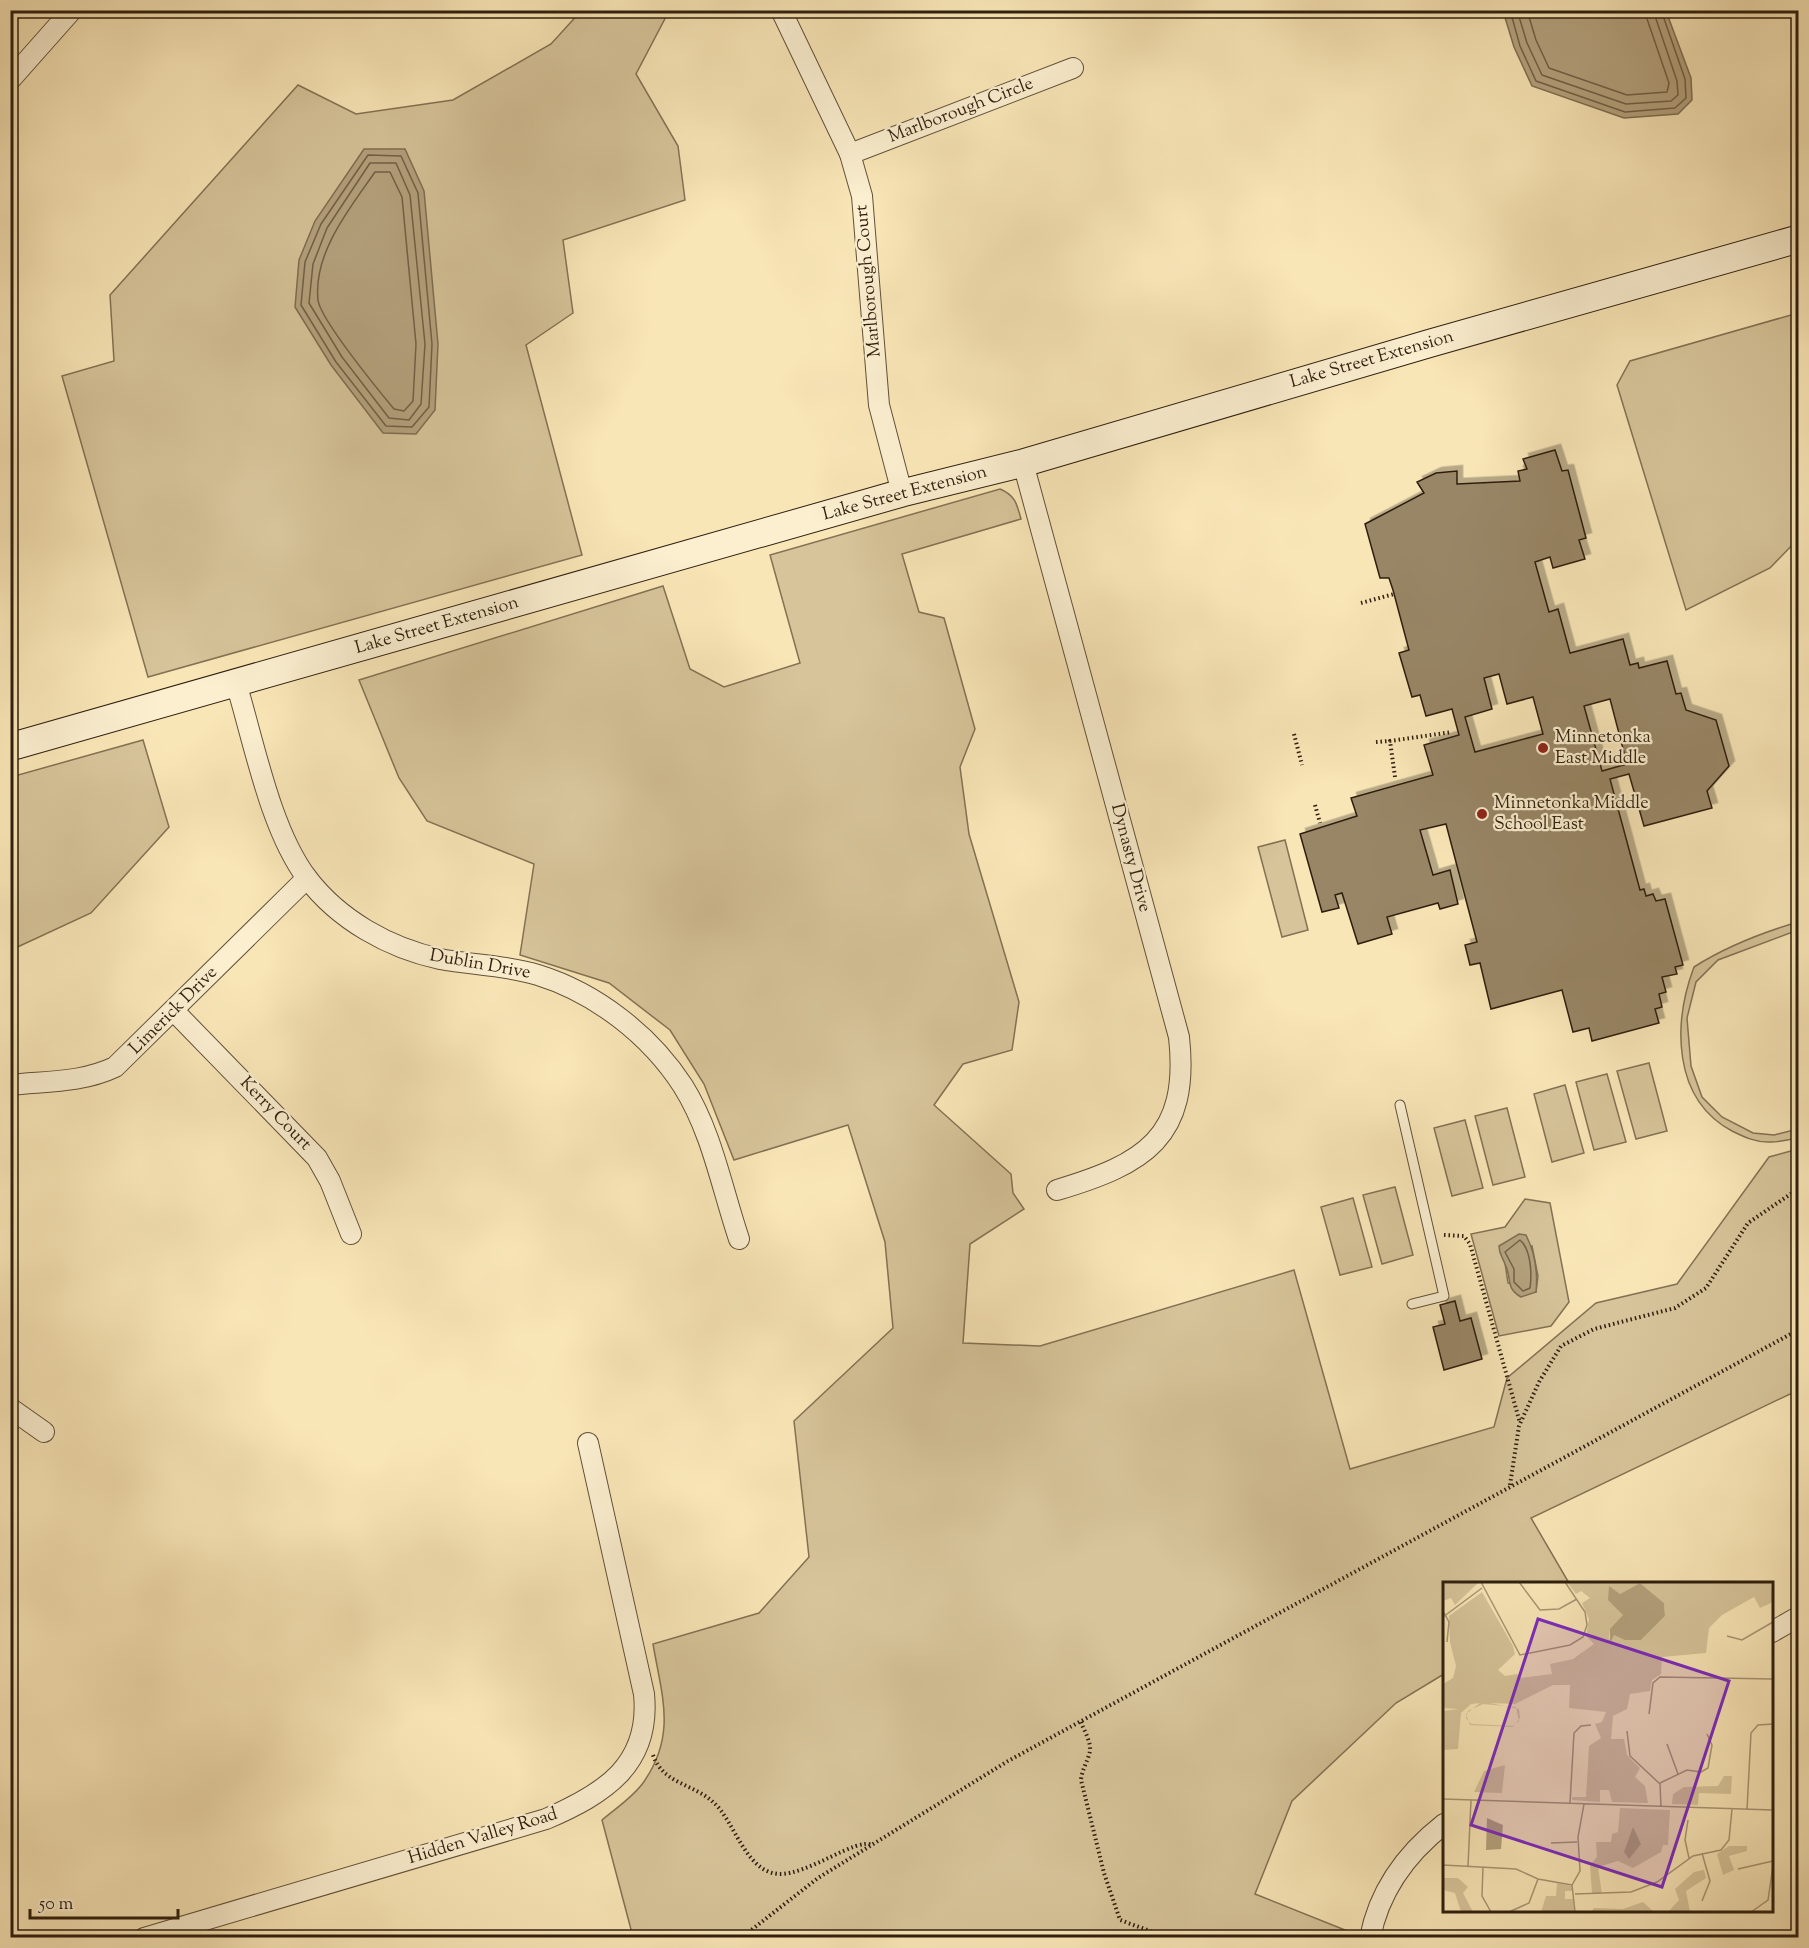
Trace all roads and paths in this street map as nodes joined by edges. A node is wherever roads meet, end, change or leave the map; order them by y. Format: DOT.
graph roads {
  1 [pos="72,10"];
  2 [pos="780,10"];
  3 [pos="1073,68"];
  4 [pos="10,80"];
  5 [pos="850,154"];
  6 [pos="1798,239"];
  7 [pos="1023,463"];
  8 [pos="902,493"];
  9 [pos="1394,594"];
  10 [pos="1361,603"];
  11 [pos="236,683"];
  12 [pos="1452,732"];
  13 [pos="1294,734"];
  14 [pos="1390,741"];
  15 [pos="1376,742"];
  16 [pos="10,747"];
  17 [pos="1302,765"];
  18 [pos="1395,777"];
  19 [pos="1315,806"];
  20 [pos="1320,823"];
  21 [pos="307,878"];
  22 [pos="174,1011"];
  23 [pos="10,1085"];
  24 [pos="1400,1105"];
  25 [pos="1798,1189"];
  26 [pos="1057,1190"];
  27 [pos="1428,1232"];
  28 [pos="351,1234"];
  29 [pos="738,1239"];
  30 [pos="1412,1304"];
  31 [pos="1798,1330"];
  32 [pos="10,1408"];
  33 [pos="1520,1423"];
  34 [pos="44,1432"];
  35 [pos="588,1443"];
  36 [pos="1510,1485"];
  37 [pos="1798,1617"];
  38 [pos="1773,1631"];
  39 [pos="1081,1722"];
  40 [pos="641,1738"];
  41 [pos="1443,1825"];
  42 [pos="872,1845"];
  43 [pos="144,1938"];
  44 [pos="741,1938"];
  45 [pos="1169,1938"];
  46 [pos="1370,1938"];
  1 -- 4 [label="street"];
  2 -- 5 [label="street, Marlborough Court"];
  3 -- 5 [label="street, Marlborough Circle"];
  5 -- 8 [label="street, Marlborough Court"];
  6 -- 7 [label="street, Lake Street Extension"];
  7 -- 8 [label="street, Lake Street Extension"];
  7 -- 26 [label="street, Dynasty Drive"];
  8 -- 11 [label="street, Lake Street Extension"];
  9 -- 10 [label="path"];
  11 -- 16 [label="street, Lake Street Extension"];
  11 -- 21 [label="street, Dublin Drive"];
  12 -- 14 [label="path"];
  13 -- 17 [label="path"];
  14 -- 15 [label="path"];
  14 -- 18 [label="path"];
  19 -- 20 [label="path"];
  21 -- 22 [label="street, Limerick Drive"];
  21 -- 29 [label="street, Dublin Drive"];
  22 -- 23 [label="street, Limerick Drive"];
  22 -- 28 [label="street, Kerry Court"];
  24 -- 27 [label="lane"];
  25 -- 33 [label="path"];
  27 -- 30 [label="lane"];
  27 -- 33 [label="path"];
  31 -- 36 [label="path"];
  32 -- 34 [label="street"];
  33 -- 36 [label="path"];
  35 -- 40 [label="street, Hidden Valley Road"];
  36 -- 39 [label="path"];
  37 -- 38 [label="street"];
  39 -- 42 [label="path"];
  39 -- 45 [label="path"];
  40 -- 42 [label="path"];
  40 -- 43 [label="street, Hidden Valley Road"];
  41 -- 46 [label="street"];
  42 -- 44 [label="path"];
}
